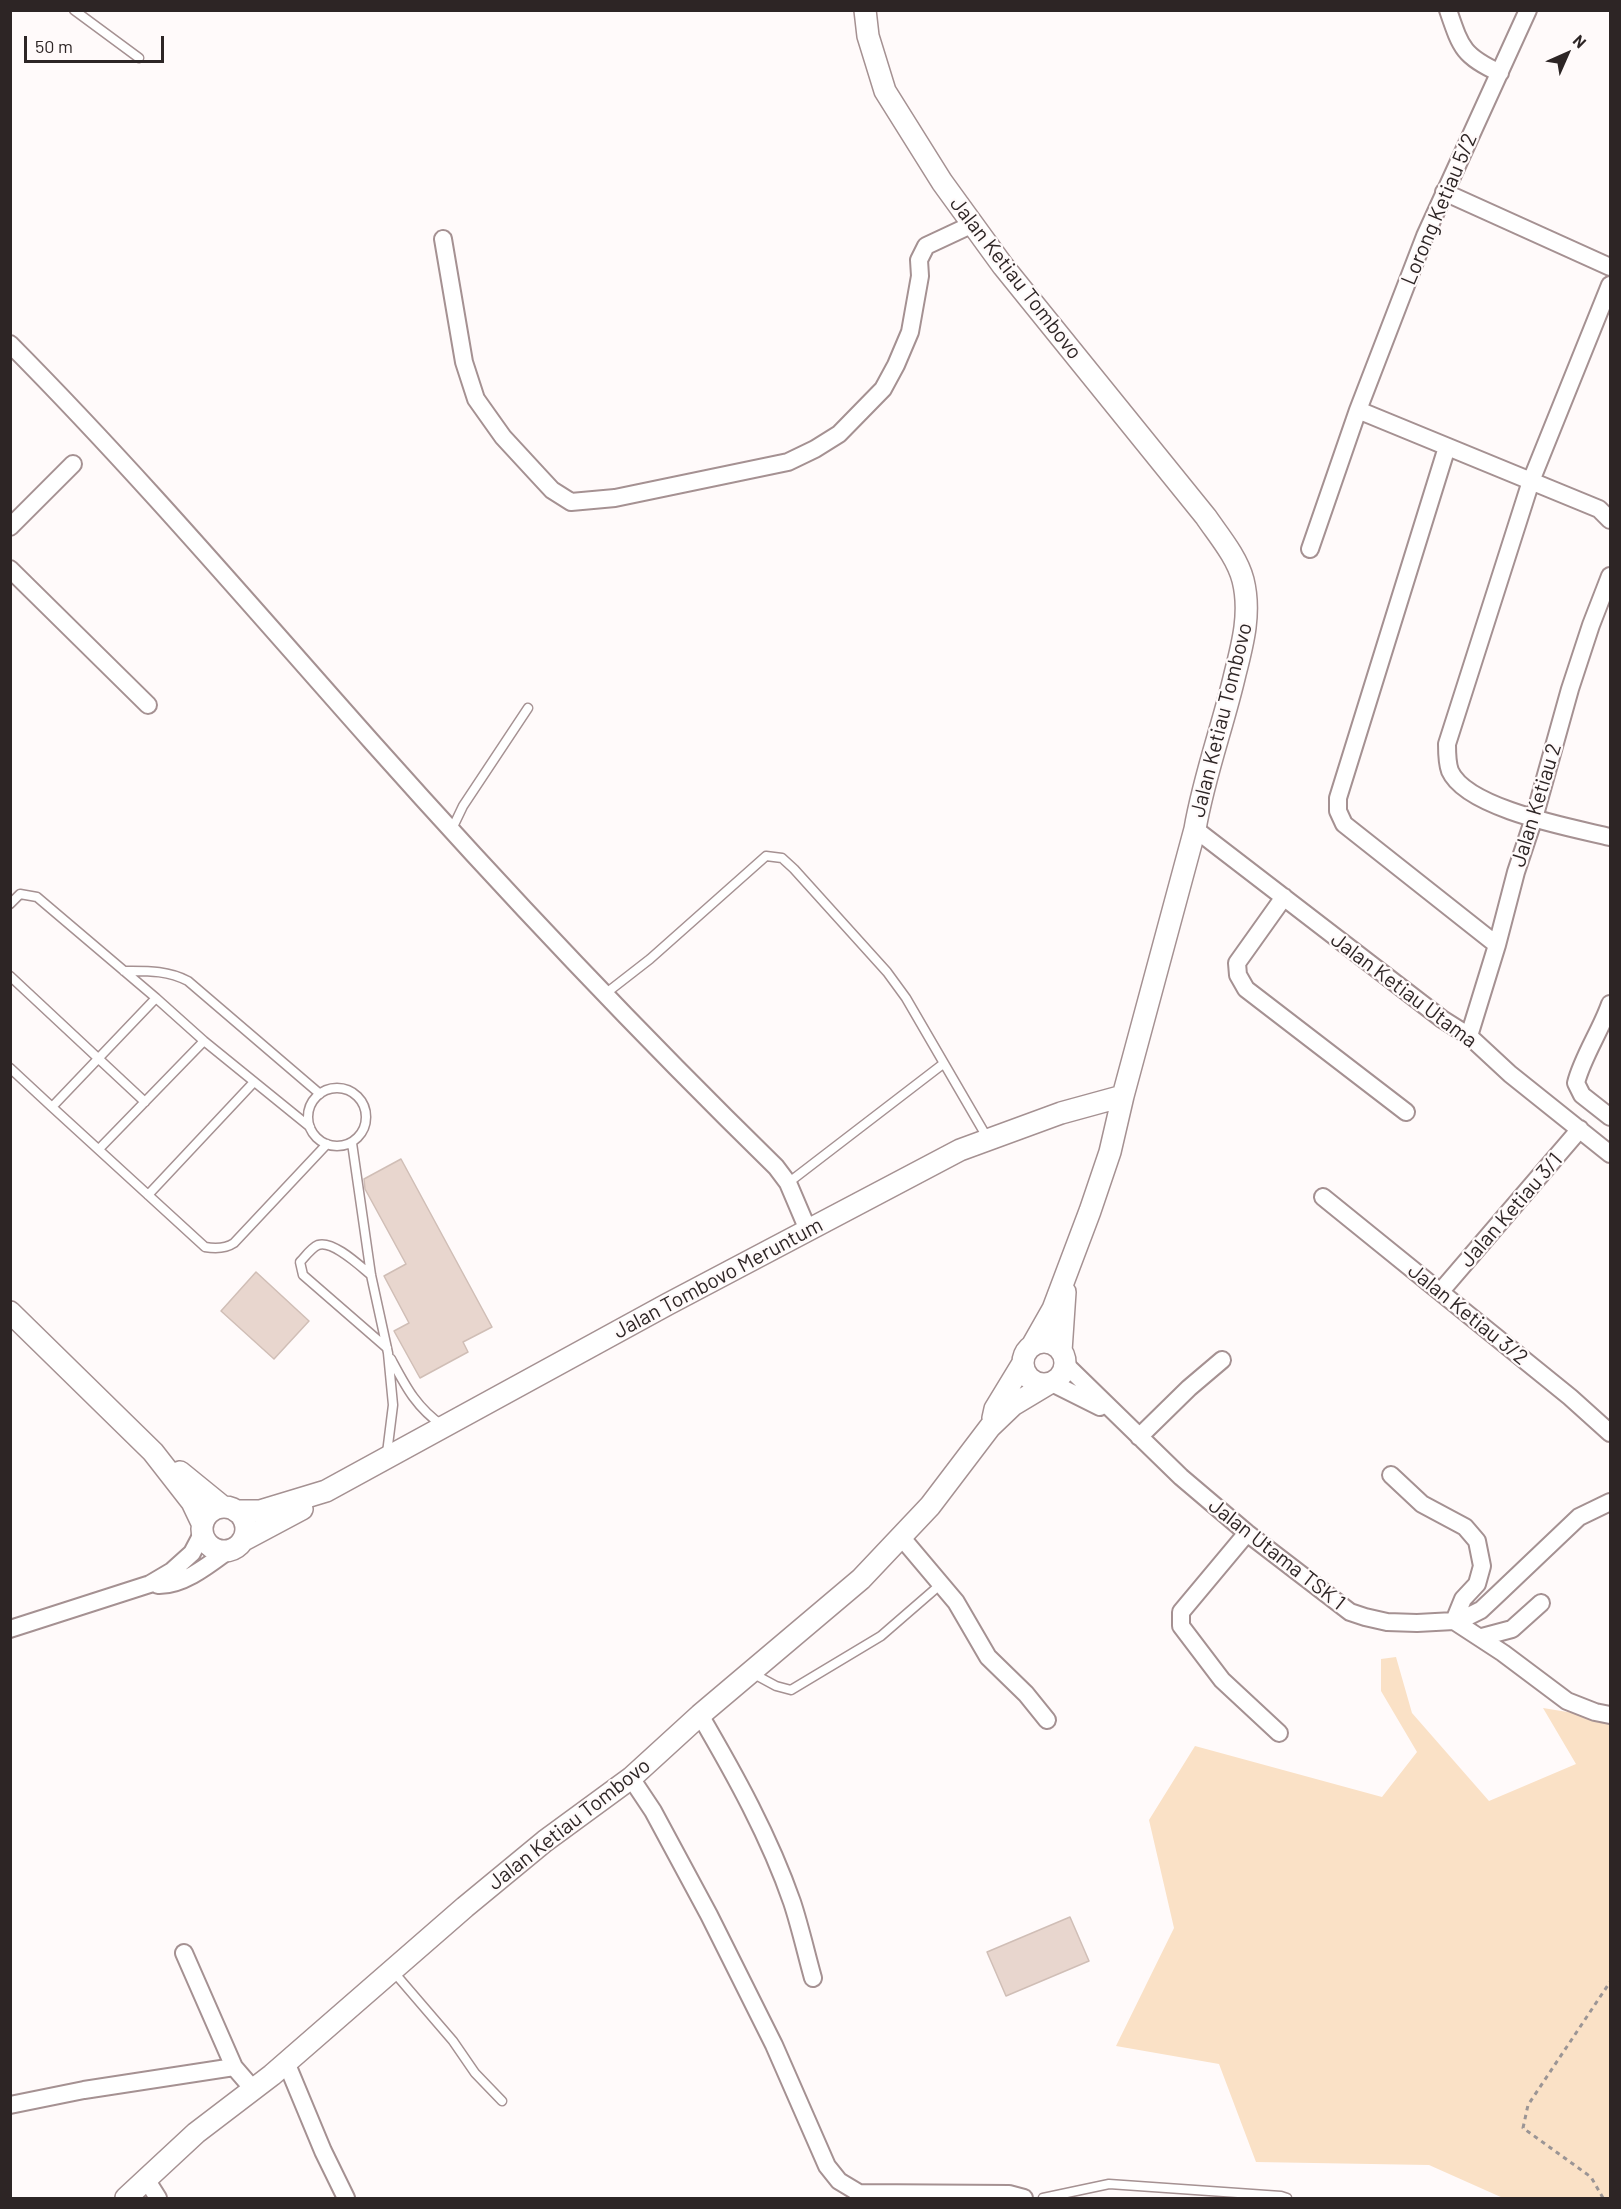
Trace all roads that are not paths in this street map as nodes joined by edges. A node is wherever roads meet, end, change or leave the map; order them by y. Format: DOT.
graph roads {
  1 [pos="74,10"];
  2 [pos="865,10"];
  3 [pos="1448,10"];
  4 [pos="1528,10"];
  5 [pos="139,58"];
  6 [pos="1500,73"];
  7 [pos="1444,192"];
  8 [pos="973,224"];
  9 [pos="443,238"];
  10 [pos="1611,267"];
  11 [pos="1611,285"];
  12 [pos="10,344"];
  13 [pos="1358,410"];
  14 [pos="1447,447"];
  15 [pos="72,464"];
  16 [pos="1531,481"];
  17 [pos="1611,520"];
  18 [pos="10,527"];
  19 [pos="1310,549"];
  20 [pos="10,569"];
  21 [pos="1611,576"];
  22 [pos="148,705"];
  23 [pos="528,708"];
  24 [pos="1534,818"];
  25 [pos="1195,829"];
  26 [pos="452,830"];
  27 [pos="1611,837"];
  28 [pos="1284,897"];
  29 [pos="10,904"];
  30 [pos="1497,945"];
  31 [pos="124,971"];
  32 [pos="10,976"];
  33 [pos="605,994"];
  34 [pos="156,998"];
  35 [pos="1611,1004"];
  36 [pos="1469,1036"];
  37 [pos="204,1041"];
  38 [pos="99,1058"];
  39 [pos="943,1064"];
  40 [pos="10,1068"];
  41 [pos="254,1082"];
  42 [pos="320,1094"];
  43 [pos="1123,1096"];
  44 [pos="145,1102"];
  45 [pos="52,1107"];
  46 [pos="1406,1113"];
  47 [pos="1611,1117"];
  48 [pos="310,1127"];
  49 [pos="1580,1129"];
  50 [pos="988,1140"];
  51 [pos="352,1143"];
  52 [pos="327,1144"];
  53 [pos="99,1149"];
  54 [pos="1611,1154"];
  55 [pos="788,1183"];
  56 [pos="147,1195"];
  57 [pos="1323,1197"];
  58 [pos="808,1230"];
  59 [pos="371,1275"];
  60 [pos="1065,1279"];
  61 [pos="1441,1291"];
  62 [pos="10,1312"];
  63 [pos="388,1351"];
  64 [pos="1027,1354"];
  65 [pos="1063,1358"];
  66 [pos="1222,1360"];
  67 [pos="1050,1383"];
  68 [pos="1119,1418"];
  69 [pos="444,1427"];
  70 [pos="990,1427"];
  71 [pos="1611,1433"];
  72 [pos="1139,1437"];
  73 [pos="153,1452"];
  74 [pos="386,1458"];
  75 [pos="1391,1475"];
  76 [pos="327,1491"];
  77 [pos="1611,1502"];
  78 [pos="229,1509"];
  79 [pos="202,1528"];
  80 [pos="1247,1533"];
  81 [pos="902,1538"];
  82 [pos="236,1545"];
  83 [pos="150,1584"];
  84 [pos="941,1584"];
  85 [pos="1541,1603"];
  86 [pos="1454,1621"];
  87 [pos="10,1629"];
  88 [pos="1482,1637"];
  89 [pos="752,1673"];
  90 [pos="700,1715"];
  91 [pos="1611,1715"];
  92 [pos="1047,1720"];
  93 [pos="1279,1733"];
  94 [pos="631,1778"];
  95 [pos="184,1953"];
  96 [pos="392,1970"];
  97 [pos="813,1978"];
  98 [pos="286,2062"];
  99 [pos="234,2067"];
  100 [pos="253,2090"];
  101 [pos="502,2101"];
  102 [pos="10,2105"];
  103 [pos="146,2179"];
  104 [pos="126,2199"];
  105 [pos="158,2199"];
  106 [pos="346,2199"];
  107 [pos="1024,2199"];
  108 [pos="1043,2199"];
  109 [pos="1287,2199"];
  1 -- 5 [label="lane"];
  2 -- 8 [label="street, Jalan Ketiau Tombovo"];
  3 -- 6 [label="street"];
  4 -- 6 [label="street, Lorong Ketiau 5/2"];
  6 -- 7 [label="street, Lorong Ketiau 5/2"];
  7 -- 10 [label="street"];
  7 -- 13 [label="street, Lorong Ketiau 5/2"];
  8 -- 9 [label="street"];
  8 -- 25 [label="street, Jalan Ketiau Tombovo"];
  11 -- 16 [label="street"];
  12 -- 26 [label="street"];
  13 -- 14 [label="street"];
  13 -- 19 [label="street, Lorong Ketiau 5/2"];
  14 -- 16 [label="street"];
  14 -- 30 [label="street"];
  15 -- 18 [label="street"];
  16 -- 17 [label="street"];
  16 -- 24 [label="street"];
  20 -- 22 [label="street"];
  21 -- 24 [label="street, Jalan Ketiau 2"];
  23 -- 26 [label="lane"];
  24 -- 27 [label="street"];
  24 -- 30 [label="street, Jalan Ketiau 2"];
  25 -- 28 [label="street, Jalan Ketiau Utama"];
  25 -- 43 [label="street, Jalan Ketiau Tombovo"];
  26 -- 33 [label="street"];
  28 -- 36 [label="street, Jalan Ketiau Utama"];
  28 -- 46 [label="street"];
  29 -- 31 [label="lane"];
  30 -- 36 [label="street, Jalan Ketiau 2"];
  31 -- 34 [label="lane"];
  31 -- 42 [label="lane"];
  32 -- 38 [label="lane"];
  33 -- 39 [label="lane"];
  33 -- 55 [label="street"];
  34 -- 37 [label="lane"];
  34 -- 38 [label="lane"];
  35 -- 47 [label="street"];
  36 -- 49 [label="street, Jalan Ketiau Utama"];
  37 -- 41 [label="lane"];
  37 -- 44 [label="lane"];
  38 -- 44 [label="lane"];
  38 -- 45 [label="lane"];
  39 -- 50 [label="lane"];
  39 -- 55 [label="lane"];
  40 -- 45 [label="lane"];
  41 -- 48 [label="lane"];
  41 -- 56 [label="lane"];
  42 -- 48 [label="lane"];
  42 -- 51 [label="lane"];
  43 -- 50 [label="street, Jalan Tombovo Meruntum"];
  43 -- 60 [label="street, Jalan Ketiau Tombovo"];
  44 -- 53 [label="lane"];
  45 -- 53 [label="lane"];
  48 -- 52 [label="lane"];
  49 -- 54 [label="street, Jalan Ketiau Utama"];
  49 -- 61 [label="street, Jalan Ketiau 3/1"];
  50 -- 58 [label="street, Jalan Tombovo Meruntum"];
  51 -- 52 [label="lane"];
  51 -- 59 [label="lane"];
  52 -- 56 [label="lane"];
  53 -- 56 [label="lane"];
  55 -- 58 [label="street"];
  57 -- 61 [label="street, Jalan Ketiau 3/2"];
  58 -- 69 [label="street, Jalan Tombovo Meruntum"];
  59 -- 63 [label="lane"];
  59 -- 63 [label="lane"];
  60 -- 64 [label="street, Jalan Ketiau Tombovo"];
  60 -- 65 [label="street, Jalan Ketiau Tombovo"];
  61 -- 71 [label="street, Jalan Ketiau 3/2"];
  62 -- 73 [label="street"];
  63 -- 69 [label="lane"];
  63 -- 74 [label="lane"];
  64 -- 65 [label="street"];
  64 -- 67 [label="street"];
  64 -- 70 [label="street, Jalan Ketiau Tombovo"];
  65 -- 67 [label="street"];
  65 -- 68 [label="street"];
  66 -- 72 [label="street"];
  67 -- 68 [label="street"];
  67 -- 70 [label="street, Jalan Ketiau Tombovo"];
  68 -- 72 [label="street, Jalan Utama TSK 1"];
  69 -- 74 [label="street, Jalan Tombovo Meruntum"];
  70 -- 81 [label="street, Jalan Ketiau Tombovo"];
  72 -- 80 [label="street, Jalan Utama TSK 1"];
  73 -- 78 [label="street"];
  73 -- 79 [label="street"];
  74 -- 76 [label="street, Jalan Tombovo Meruntum"];
  75 -- 86 [label="street"];
  76 -- 78 [label="street, Jalan Tombovo Meruntum"];
  76 -- 82 [label="street, Jalan Tombovo Meruntum"];
  77 -- 86 [label="street, Jalan Utama TSK 1"];
  78 -- 79 [label="street"];
  78 -- 82 [label="street"];
  79 -- 82 [label="street"];
  79 -- 83 [label="street"];
  80 -- 86 [label="street, Jalan Utama TSK 1"];
  80 -- 93 [label="street"];
  81 -- 84 [label="street"];
  81 -- 89 [label="street, Jalan Ketiau Tombovo"];
  82 -- 83 [label="street"];
  83 -- 87 [label="street"];
  84 -- 89 [label="lane"];
  84 -- 92 [label="street"];
  85 -- 88 [label="street"];
  86 -- 88 [label="street"];
  88 -- 91 [label="street"];
  89 -- 90 [label="street, Jalan Ketiau Tombovo"];
  90 -- 94 [label="street, Jalan Ketiau Tombovo"];
  90 -- 97 [label="street"];
  94 -- 96 [label="street, Jalan Ketiau Tombovo"];
  94 -- 107 [label="street"];
  95 -- 99 [label="street"];
  96 -- 98 [label="street, Jalan Ketiau Tombovo"];
  96 -- 101 [label="lane"];
  98 -- 100 [label="street, Jalan Ketiau Tombovo"];
  98 -- 106 [label="street"];
  99 -- 100 [label="street"];
  99 -- 102 [label="street"];
  100 -- 103 [label="street, Jalan Ketiau Tombovo"];
  103 -- 104 [label="street, Jalan Ketiau Tombovo"];
  103 -- 105 [label="street"];
  108 -- 109 [label="lane"];
}
